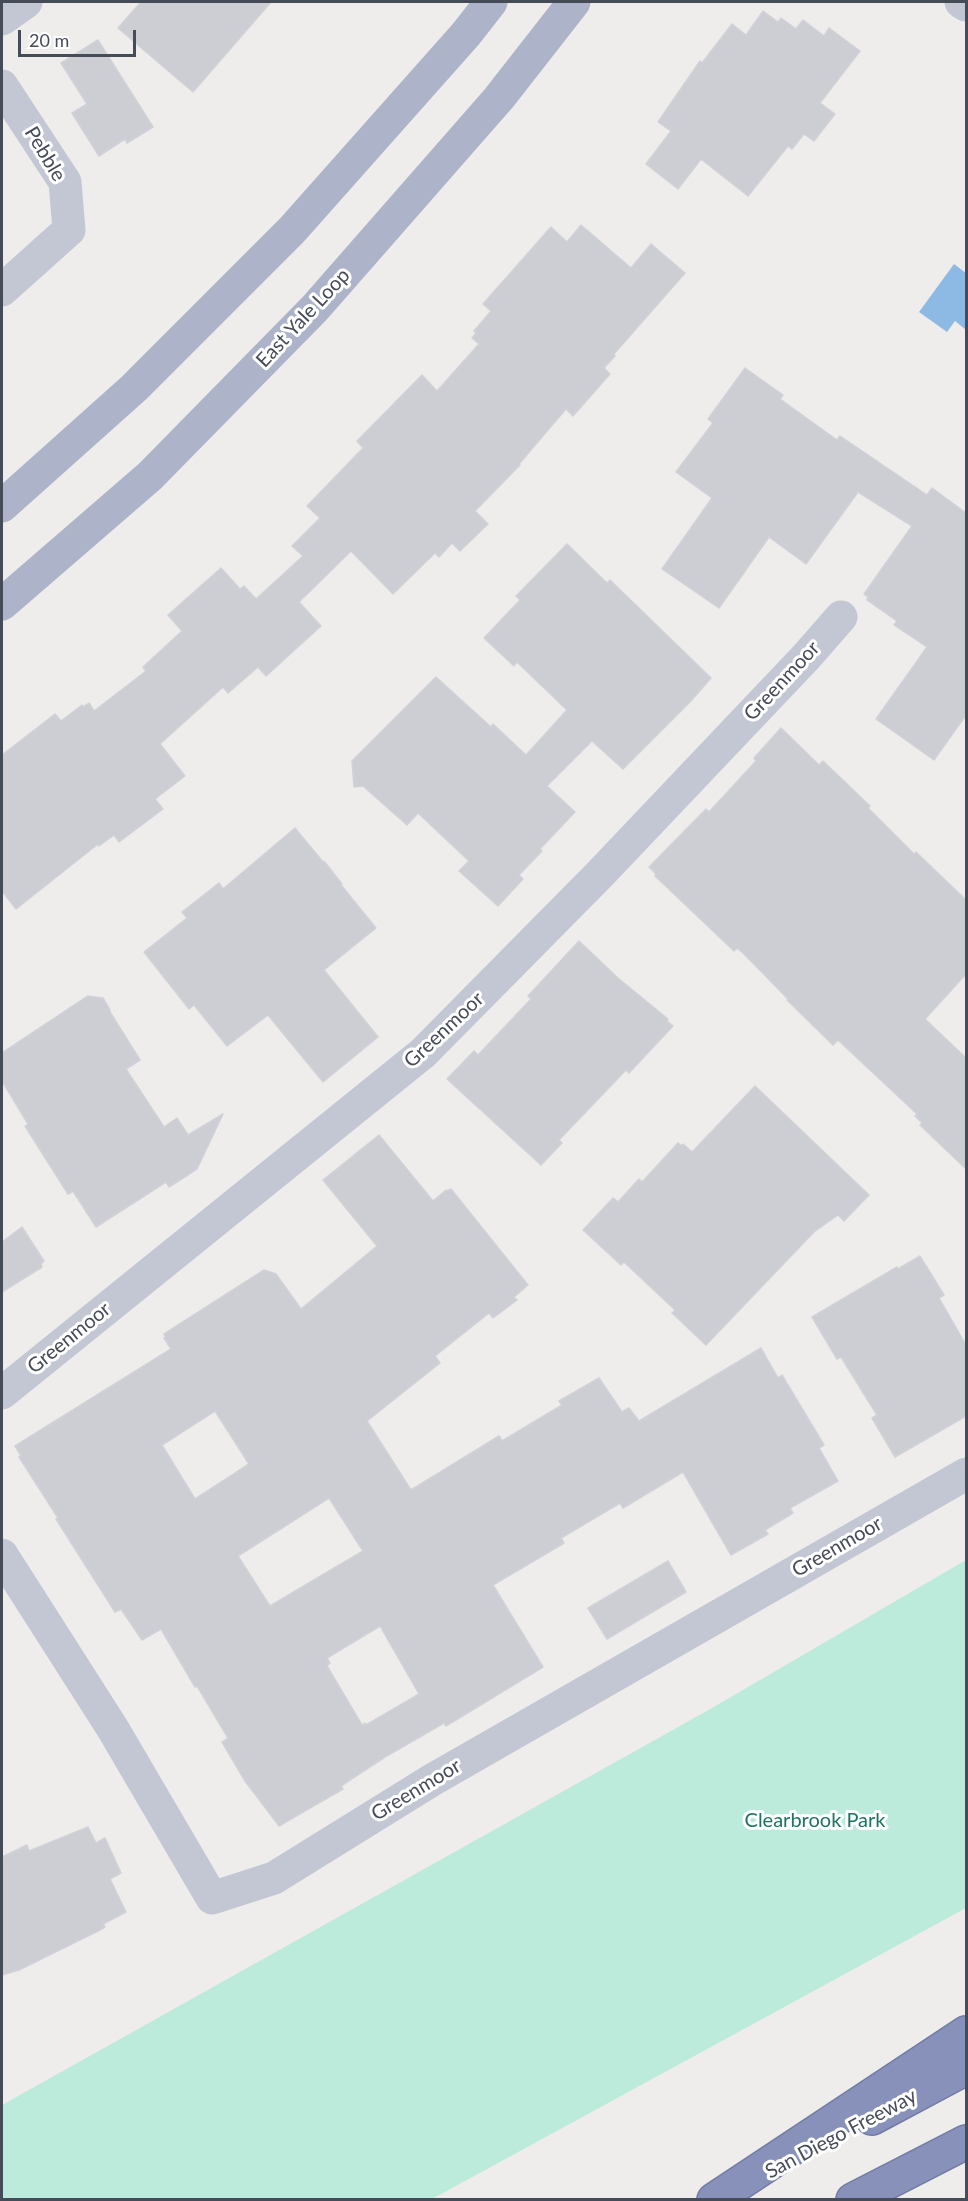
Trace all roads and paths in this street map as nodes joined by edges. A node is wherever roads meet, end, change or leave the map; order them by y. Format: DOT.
graph roads {
  1 [pos="26,2"];
  2 [pos="491,2"];
  3 [pos="574,2"];
  4 [pos="961,2"];
  5 [pos="966,5"];
  6 [pos="2,19"];
  7 [pos="2,86"];
  8 [pos="2,290"];
  9 [pos="2,506"];
  10 [pos="2,604"];
  11 [pos="840,617"];
  12 [pos="2,1393"];
  13 [pos="966,1474"];
  14 [pos="2,1555"];
  15 [pos="966,2033"];
  16 [pos="966,2068"];
  17 [pos="966,2142"];
  18 [pos="715,2199"];
  19 [pos="854,2199"];
  1 -- 6 [label="street"];
  2 -- 9 [label="main road"];
  3 -- 10 [label="main road, East Yale Loop"];
  4 -- 5 [label="street"];
  7 -- 8 [label="street, Pebble"];
  11 -- 12 [label="street, Greenmoor"];
  13 -- 14 [label="street, Greenmoor"];
  15 -- 18 [label="highway"];
  16 -- 18 [label="highway, San Diego Freeway"];
  17 -- 19 [label="highway"];
}
